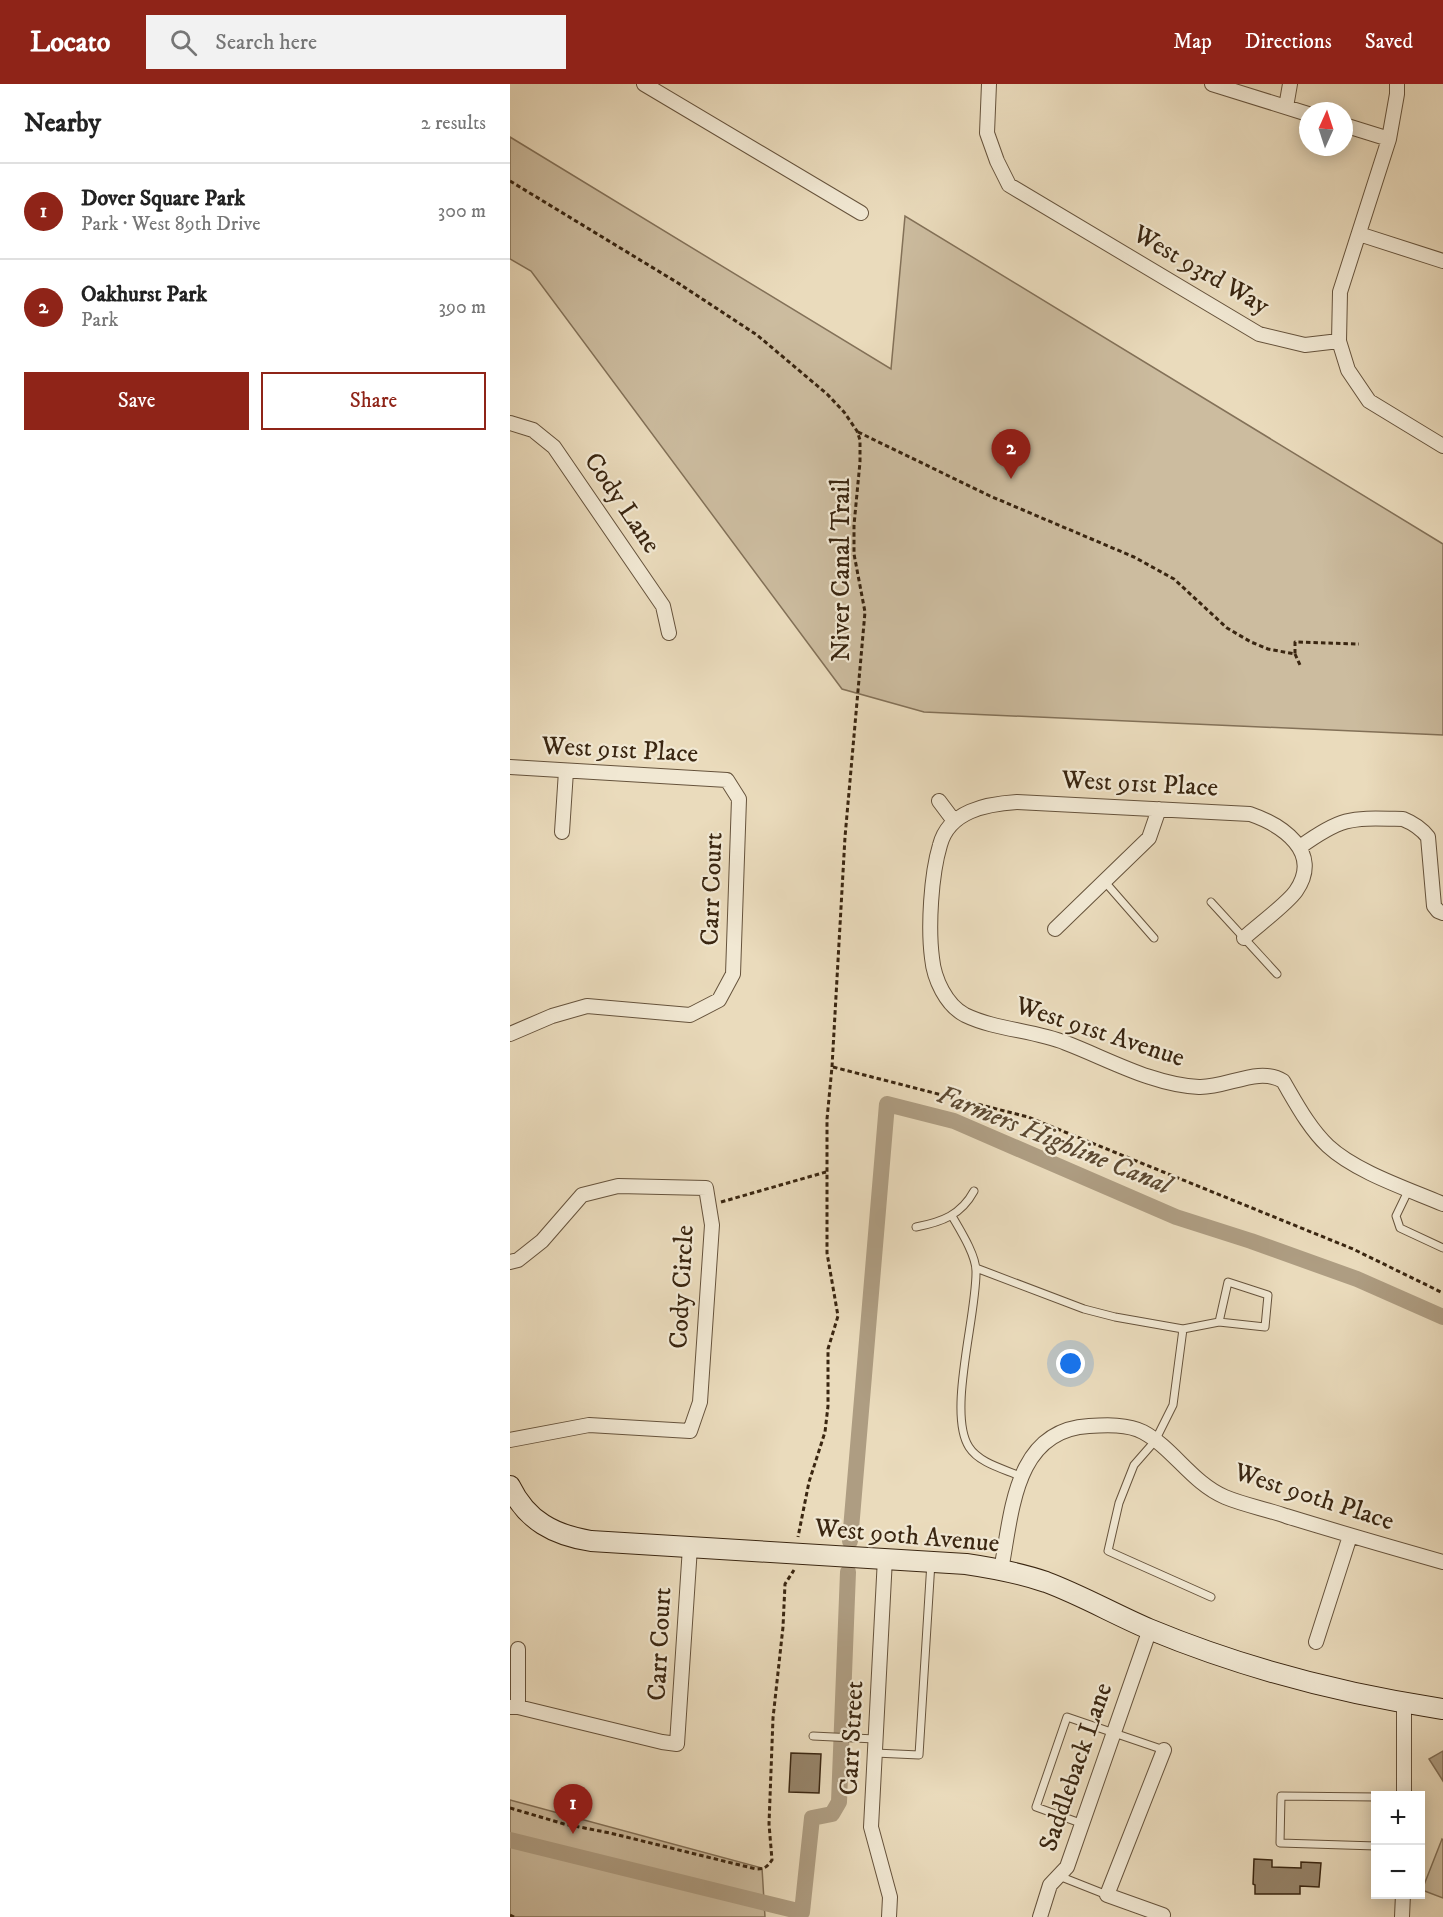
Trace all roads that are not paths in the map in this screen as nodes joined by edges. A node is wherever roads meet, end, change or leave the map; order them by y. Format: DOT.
graph roads {
  1 [pos="644,84"];
  2 [pos="989,84"];
  3 [pos="1212,84"];
  4 [pos="1290,84"];
  5 [pos="1396,84"];
  6 [pos="1287,107"];
  7 [pos="1299,111"];
  8 [pos="1353,128"];
  9 [pos="1389,139"];
  10 [pos="861,213"];
  11 [pos="1359,234"];
  12 [pos="1443,261"];
  13 [pos="1339,341"];
  14 [pos="510,423"];
  15 [pos="1443,446"];
  16 [pos="669,633"];
  17 [pos="510,768"];
  18 [pos="566,771"];
  19 [pos="727,780"];
  20 [pos="939,801"];
  21 [pos="1159,809"];
  22 [pos="954,821"];
  23 [pos="562,832"];
  24 [pos="1300,847"];
  25 [pos="1105,882"];
  26 [pos="1211,902"];
  27 [pos="1443,913"];
  28 [pos="1055,929"];
  29 [pos="1154,938"];
  30 [pos="1244,938"];
  31 [pos="1276,974"];
  32 [pos="510,1034"];
  33 [pos="1408,1189"];
  34 [pos="974,1191"];
  35 [pos="1443,1204"];
  36 [pos="952,1216"];
  37 [pos="916,1227"];
  38 [pos="1443,1248"];
  39 [pos="510,1262"];
  40 [pos="976,1268"];
  41 [pos="1219,1322"];
  42 [pos="1184,1329"];
  43 [pos="510,1440"];
  44 [pos="1155,1441"];
  45 [pos="1020,1476"];
  46 [pos="510,1486"];
  47 [pos="1350,1536"];
  48 [pos="690,1547"];
  49 [pos="885,1558"];
  50 [pos="931,1562"];
  51 [pos="1443,1562"];
  52 [pos="1000,1570"];
  53 [pos="1211,1597"];
  54 [pos="1150,1629"];
  55 [pos="1316,1642"];
  56 [pos="518,1649"];
  57 [pos="1404,1703"];
  58 [pos="514,1707"];
  59 [pos="1443,1709"];
  60 [pos="1114,1733"];
  61 [pos="813,1736"];
  62 [pos="875,1739"];
  63 [pos="1164,1750"];
  64 [pos="874,1753"];
  65 [pos="1404,1791"];
  66 [pos="1371,1797"];
  67 [pos="1083,1824"];
  68 [pos="1371,1846"];
  69 [pos="1059,1876"];
  70 [pos="1107,1895"];
  71 [pos="1402,1899"];
  72 [pos="889,1917"];
  73 [pos="1040,1917"];
  74 [pos="1162,1917"];
  75 [pos="1402,1917"];
  1 -- 10 [label="street"];
  2 -- 13 [label="street, West 93rd Way"];
  3 -- 6 [label="street"];
  4 -- 6 [label="street"];
  5 -- 9 [label="street"];
  6 -- 7 [label="street"];
  8 -- 9 [label="street"];
  9 -- 11 [label="street"];
  11 -- 12 [label="street"];
  11 -- 13 [label="street"];
  13 -- 15 [label="street"];
  14 -- 16 [label="street, Cody Lane"];
  17 -- 18 [label="street, West 91st Place"];
  18 -- 19 [label="street, West 91st Place"];
  18 -- 23 [label="street"];
  19 -- 32 [label="street, Carr Court"];
  20 -- 22 [label="street"];
  21 -- 22 [label="street, West 91st Place"];
  21 -- 24 [label="street, West 91st Place"];
  21 -- 25 [label="street"];
  22 -- 33 [label="street, West 91st Avenue"];
  24 -- 27 [label="street"];
  24 -- 30 [label="street"];
  25 -- 28 [label="street"];
  25 -- 29 [label="lane"];
  26 -- 30 [label="lane"];
  30 -- 31 [label="lane"];
  33 -- 35 [label="street"];
  33 -- 38 [label="lane"];
  34 -- 36 [label="lane"];
  36 -- 37 [label="lane"];
  36 -- 40 [label="lane"];
  39 -- 43 [label="street, Cody Circle"];
  40 -- 42 [label="lane"];
  40 -- 45 [label="lane"];
  41 -- 41 [label="lane"];
  41 -- 42 [label="lane"];
  42 -- 44 [label="lane"];
  44 -- 45 [label="street, West 90th Place"];
  44 -- 47 [label="street, West 90th Place"];
  44 -- 53 [label="lane"];
  45 -- 52 [label="street, West 90th Place"];
  46 -- 48 [label="street, West 90th Avenue"];
  47 -- 51 [label="street, West 90th Place"];
  47 -- 55 [label="street"];
  48 -- 49 [label="street, West 90th Avenue"];
  48 -- 58 [label="street, Carr Court"];
  49 -- 50 [label="street, West 90th Avenue"];
  49 -- 62 [label="street, Carr Street"];
  50 -- 52 [label="street, West 90th Avenue"];
  50 -- 64 [label="lane"];
  52 -- 54 [label="street, West 90th Avenue"];
  54 -- 57 [label="street, West 90th Avenue"];
  54 -- 60 [label="street, Saddleback Lane"];
  56 -- 58 [label="street"];
  57 -- 59 [label="street, West 90th Avenue"];
  57 -- 65 [label="street"];
  60 -- 63 [label="lane"];
  60 -- 67 [label="street, Saddleback Lane"];
  60 -- 67 [label="lane"];
  61 -- 62 [label="lane"];
  62 -- 64 [label="street, Carr Street"];
  63 -- 70 [label="street"];
  64 -- 72 [label="street, Carr Street"];
  66 -- 68 [label="lane"];
  67 -- 69 [label="street, Saddleback Lane"];
  69 -- 70 [label="lane"];
  69 -- 73 [label="street, Saddleback Lane"];
  70 -- 74 [label="street"];
  71 -- 75 [label="street"];
}
